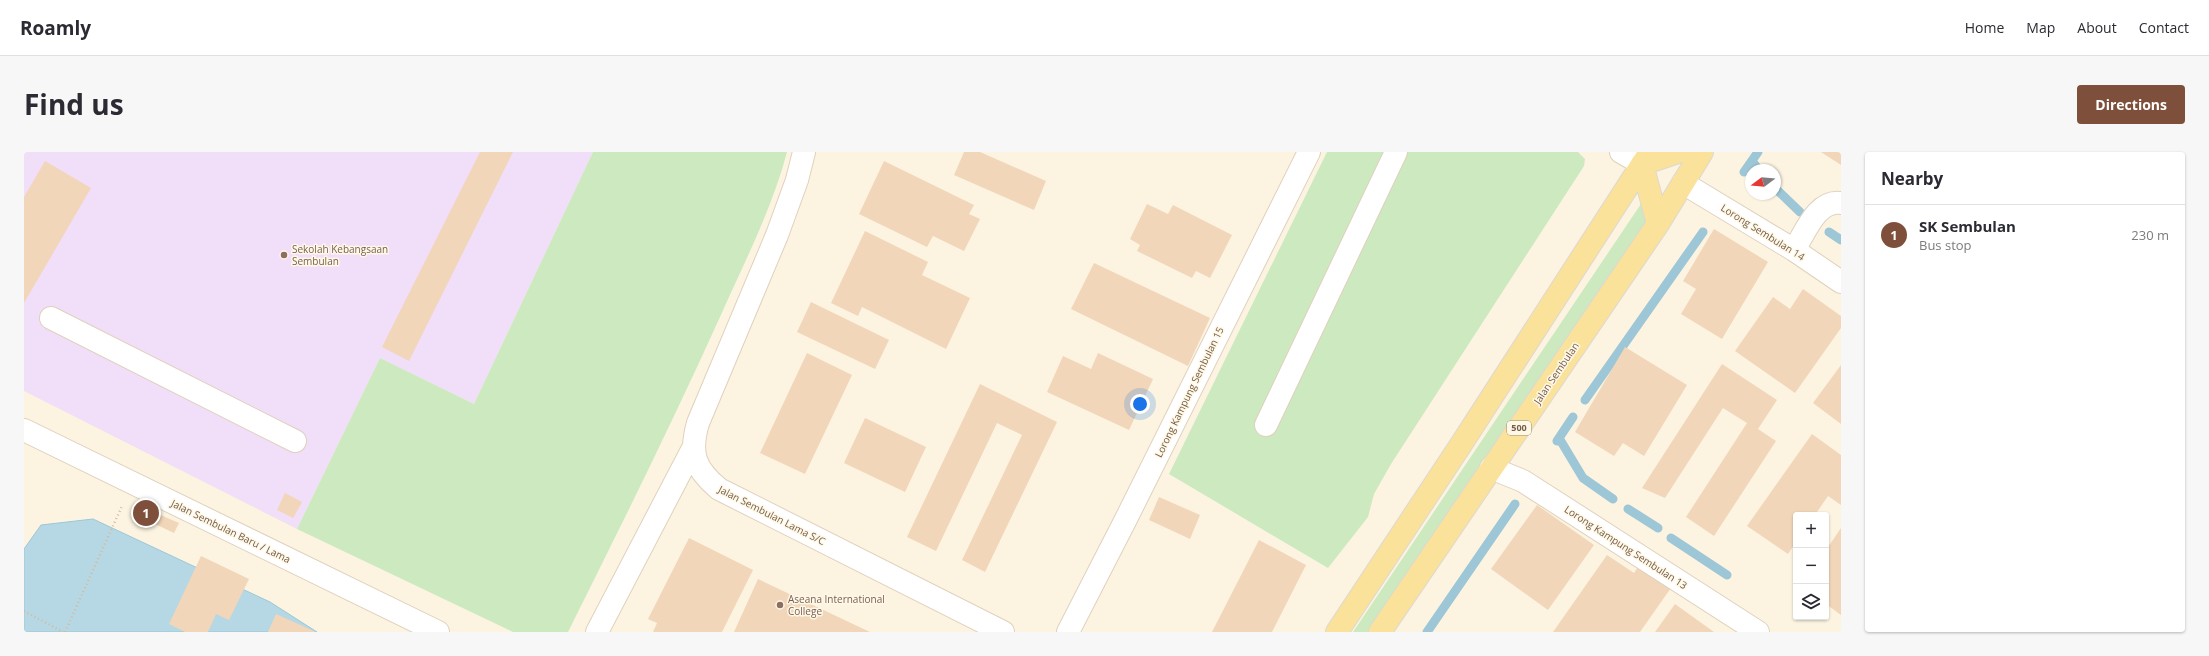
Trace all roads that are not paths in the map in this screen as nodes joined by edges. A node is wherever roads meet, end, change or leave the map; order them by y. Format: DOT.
graph roads {
  1 [pos="804,152"];
  2 [pos="1309,152"];
  3 [pos="1396,152"];
  4 [pos="1622,152"];
  5 [pos="1678,152"];
  6 [pos="1702,152"];
  7 [pos="1646,158"];
  8 [pos="1683,183"];
  9 [pos="1841,203"];
  10 [pos="1658,224"];
  11 [pos="1794,250"];
  12 [pos="1841,282"];
  13 [pos="51,318"];
  14 [pos="1266,425"];
  15 [pos="24,430"];
  16 [pos="295,441"];
  17 [pos="692,450"];
  18 [pos="1491,468"];
  19 [pos="438,632"];
  20 [pos="597,632"];
  21 [pos="1003,632"];
  22 [pos="1068,632"];
  23 [pos="1337,632"];
  24 [pos="1380,632"];
  25 [pos="1758,632"];
  1 -- 17 [label="street"];
  2 -- 22 [label="street, Lorong Kampung Sembulan 15"];
  3 -- 14 [label="street"];
  4 -- 7 [label="street"];
  5 -- 7 [label="main road"];
  6 -- 8 [label="main road, Jalan Sembulan / 500"];
  7 -- 10 [label="main road"];
  7 -- 23 [label="main road"];
  8 -- 10 [label="main road, Jalan Sembulan / 500"];
  8 -- 11 [label="street, Lorong Sembulan 14"];
  9 -- 11 [label="street"];
  10 -- 18 [label="main road, Jalan Sembulan / 500"];
  11 -- 12 [label="street, Lorong Sembulan 14"];
  13 -- 16 [label="street"];
  15 -- 19 [label="street, Jalan Sembulan Baru / Lama"];
  17 -- 20 [label="street"];
  17 -- 21 [label="street, Jalan Sembulan Lama S/C"];
  18 -- 24 [label="main road, Jalan Sembulan / 500"];
  18 -- 25 [label="street, Lorong Kampung Sembulan 13"];
}
